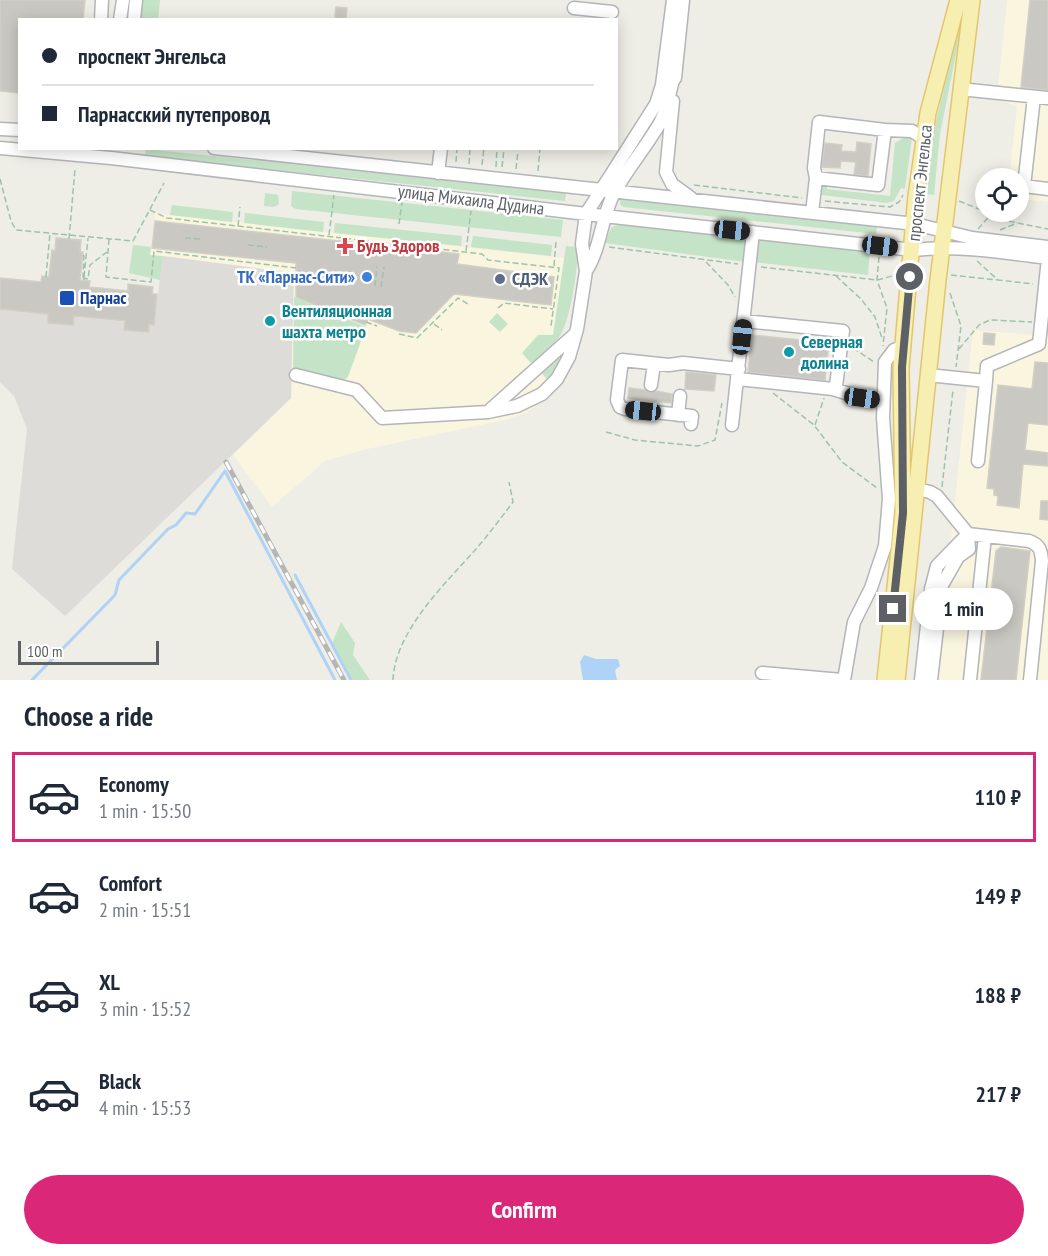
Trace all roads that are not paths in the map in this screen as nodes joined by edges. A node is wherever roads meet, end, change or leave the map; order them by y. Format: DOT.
graph roads {
  1 [pos="102,0"];
  2 [pos="123,0"];
  3 [pos="136,0"];
  4 [pos="673,0"];
  5 [pos="683,0"];
  6 [pos="958,0"];
  7 [pos="972,0"];
  8 [pos="574,8"];
  9 [pos="613,10"];
  10 [pos="670,17"];
  11 [pos="101,18"];
  12 [pos="120,18"];
  13 [pos="134,18"];
  14 [pos="675,72"];
  15 [pos="960,90"];
  16 [pos="1034,97"];
  17 [pos="1048,98"];
  18 [pos="928,113"];
  19 [pos="0,129"];
  20 [pos="18,130"];
  21 [pos="891,130"];
  22 [pos="923,138"];
  23 [pos="0,148"];
  24 [pos="18,149"];
  25 [pos="56,150"];
  26 [pos="224,150"];
  27 [pos="441,150"];
  28 [pos="112,152"];
  29 [pos="438,173"];
  30 [pos="816,178"];
  31 [pos="1048,188"];
  32 [pos="601,191"];
  33 [pos="615,192"];
  34 [pos="695,200"];
  35 [pos="812,213"];
  36 [pos="586,214"];
  37 [pos="604,216"];
  38 [pos="915,224"];
  39 [pos="753,232"];
  40 [pos="943,240"];
  41 [pos="1048,247"];
  42 [pos="913,250"];
  43 [pos="1048,258"];
  44 [pos="586,271"];
  45 [pos="744,317"];
  46 [pos="575,334"];
  47 [pos="1043,345"];
  48 [pos="904,346"];
  49 [pos="654,364"];
  50 [pos="739,374"];
  51 [pos="296,375"];
  52 [pos="928,375"];
  53 [pos="986,381"];
  54 [pos="651,385"];
  55 [pos="830,389"];
  56 [pos="680,396"];
  57 [pos="883,401"];
  58 [pos="488,412"];
  59 [pos="678,415"];
  60 [pos="691,424"];
  61 [pos="732,425"];
  62 [pos="978,461"];
  63 [pos="917,489"];
  64 [pos="909,514"];
  65 [pos="968,534"];
  66 [pos="985,536"];
  67 [pos="762,673"];
  68 [pos="843,680"];
  69 [pos="885,680"];
  70 [pos="897,680"];
  71 [pos="921,680"];
  72 [pos="931,680"];
  73 [pos="970,680"];
  74 [pos="1030,680"];
  1 -- 11 [label="street"];
  2 -- 12 [label="street"];
  3 -- 13 [label="street"];
  4 -- 10 [label="street"];
  5 -- 10 [label="street"];
  6 -- 18 [label="main road, проспект Энгельса"];
  7 -- 15 [label="main road, проспект Энгельса"];
  8 -- 9 [label="street"];
  10 -- 14 [label="street"];
  10 -- 32 [label="street"];
  14 -- 33 [label="street"];
  14 -- 34 [label="street"];
  15 -- 16 [label="street"];
  15 -- 40 [label="main road, проспект Энгельса"];
  16 -- 17 [label="street"];
  16 -- 31 [label="street"];
  18 -- 21 [label="street"];
  18 -- 22 [label="main road, проспект Энгельса"];
  19 -- 20 [label="street"];
  21 -- 22 [label="street"];
  21 -- 30 [label="street"];
  21 -- 30 [label="street"];
  22 -- 38 [label="main road, проспект Энгельса"];
  23 -- 24 [label="street, улица Михаила Дудина"];
  25 -- 28 [label="street, улица Михаила Дудина"];
  26 -- 29 [label="street, улица Михаила Дудина"];
  27 -- 29 [label="street"];
  28 -- 36 [label="street, улица Михаила Дудина"];
  29 -- 32 [label="street, улица Михаила Дудина"];
  30 -- 35 [label="street"];
  32 -- 33 [label="street, улица Михаила Дудина"];
  32 -- 36 [label="street"];
  33 -- 34 [label="street, улица Михаила Дудина"];
  33 -- 37 [label="street"];
  34 -- 35 [label="street, улица Михаила Дудина"];
  35 -- 38 [label="street, улица Михаила Дудина"];
  36 -- 37 [label="street, улица Михаила Дудина"];
  36 -- 44 [label="street"];
  37 -- 39 [label="street, улица Михаила Дудина"];
  37 -- 44 [label="street"];
  38 -- 40 [label="street, улица Михаила Дудина"];
  38 -- 42 [label="main road, проспект Энгельса"];
  39 -- 42 [label="street, улица Михаила Дудина"];
  39 -- 45 [label="street"];
  40 -- 41 [label="street"];
  40 -- 42 [label="street, улица Михаила Дудина"];
  40 -- 43 [label="street"];
  40 -- 52 [label="main road, проспект Энгельса"];
  42 -- 48 [label="main road, проспект Энгельса"];
  43 -- 47 [label="street"];
  44 -- 46 [label="street"];
  45 -- 50 [label="street"];
  45 -- 55 [label="street"];
  46 -- 58 [label="street"];
  46 -- 58 [label="street"];
  47 -- 53 [label="street"];
  48 -- 57 [label="street"];
  48 -- 64 [label="main road, проспект Энгельса"];
  49 -- 50 [label="street"];
  49 -- 54 [label="street"];
  49 -- 59 [label="street"];
  50 -- 55 [label="street"];
  50 -- 61 [label="street"];
  51 -- 58 [label="street"];
  52 -- 53 [label="street"];
  52 -- 63 [label="main road, проспект Энгельса"];
  53 -- 62 [label="street"];
  55 -- 57 [label="street"];
  56 -- 59 [label="street"];
  57 -- 68 [label="street"];
  59 -- 60 [label="street"];
  63 -- 64 [label="main road, проспект Энгельса"];
  63 -- 65 [label="street"];
  64 -- 69 [label="main road"];
  64 -- 70 [label="main road"];
  65 -- 66 [label="street"];
  65 -- 71 [label="street"];
  65 -- 72 [label="street"];
  66 -- 73 [label="street"];
  66 -- 74 [label="street"];
  67 -- 68 [label="street"];
}
